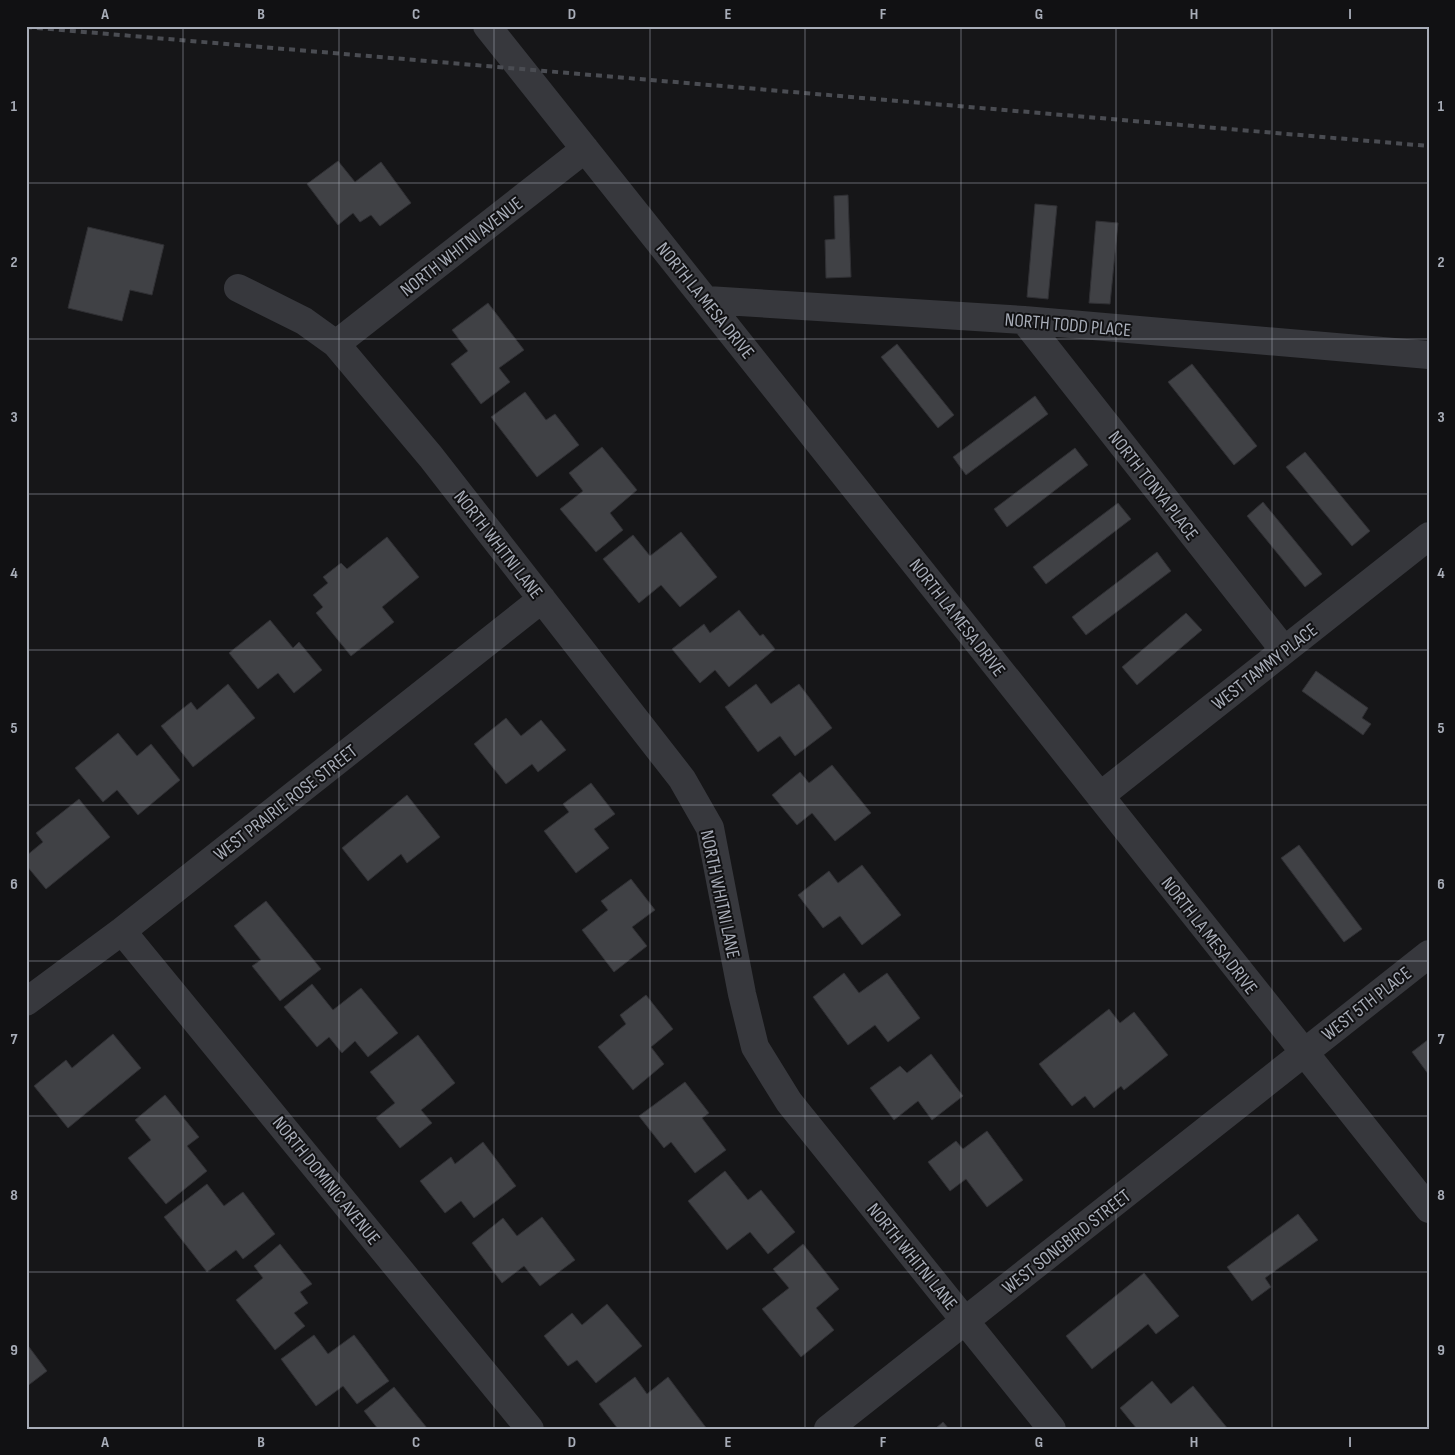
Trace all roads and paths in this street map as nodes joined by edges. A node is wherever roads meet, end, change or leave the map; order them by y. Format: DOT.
graph roads {
  1 [pos="487,26"];
  2 [pos="586,149"];
  3 [pos="238,288"];
  4 [pos="706,300"];
  5 [pos="1024,320"];
  6 [pos="336,344"];
  7 [pos="1429,355"];
  8 [pos="1429,536"];
  9 [pos="542,599"];
  10 [pos="1284,650"];
  11 [pos="1100,796"];
  12 [pos="122,931"];
  13 [pos="1429,954"];
  14 [pos="26,1002"];
  15 [pos="1304,1053"];
  16 [pos="1429,1209"];
  17 [pos="966,1320"];
  18 [pos="530,1429"];
  19 [pos="828,1429"];
  20 [pos="1052,1429"];
  1 -- 2 [label="street, NORTH LA MESA DRIVE"];
  2 -- 4 [label="street, NORTH LA MESA DRIVE"];
  2 -- 6 [label="street, NORTH WHITNI AVENUE"];
  3 -- 6 [label="street, NORTH WHITNI LANE"];
  4 -- 5 [label="street, NORTH TODD PLACE"];
  4 -- 11 [label="street, NORTH LA MESA DRIVE"];
  5 -- 7 [label="street, NORTH TODD PLACE"];
  5 -- 10 [label="street, NORTH TONYA PLACE"];
  6 -- 9 [label="street, NORTH WHITNI LANE"];
  8 -- 10 [label="street, WEST TAMMY PLACE"];
  9 -- 12 [label="street, WEST PRAIRIE ROSE STREET"];
  9 -- 17 [label="street, NORTH WHITNI LANE"];
  10 -- 11 [label="street, WEST TAMMY PLACE"];
  11 -- 15 [label="street, NORTH LA MESA DRIVE"];
  12 -- 14 [label="street, WEST PRAIRIE ROSE STREET"];
  12 -- 18 [label="street, NORTH DOMINIC AVENUE"];
  13 -- 15 [label="street, WEST 5TH PLACE"];
  15 -- 16 [label="street, NORTH LA MESA DRIVE"];
  15 -- 17 [label="street, WEST SONGBIRD STREET"];
  17 -- 19 [label="street, WEST SONGBIRD STREET"];
  17 -- 20 [label="street, NORTH WHITNI LANE"];
}
